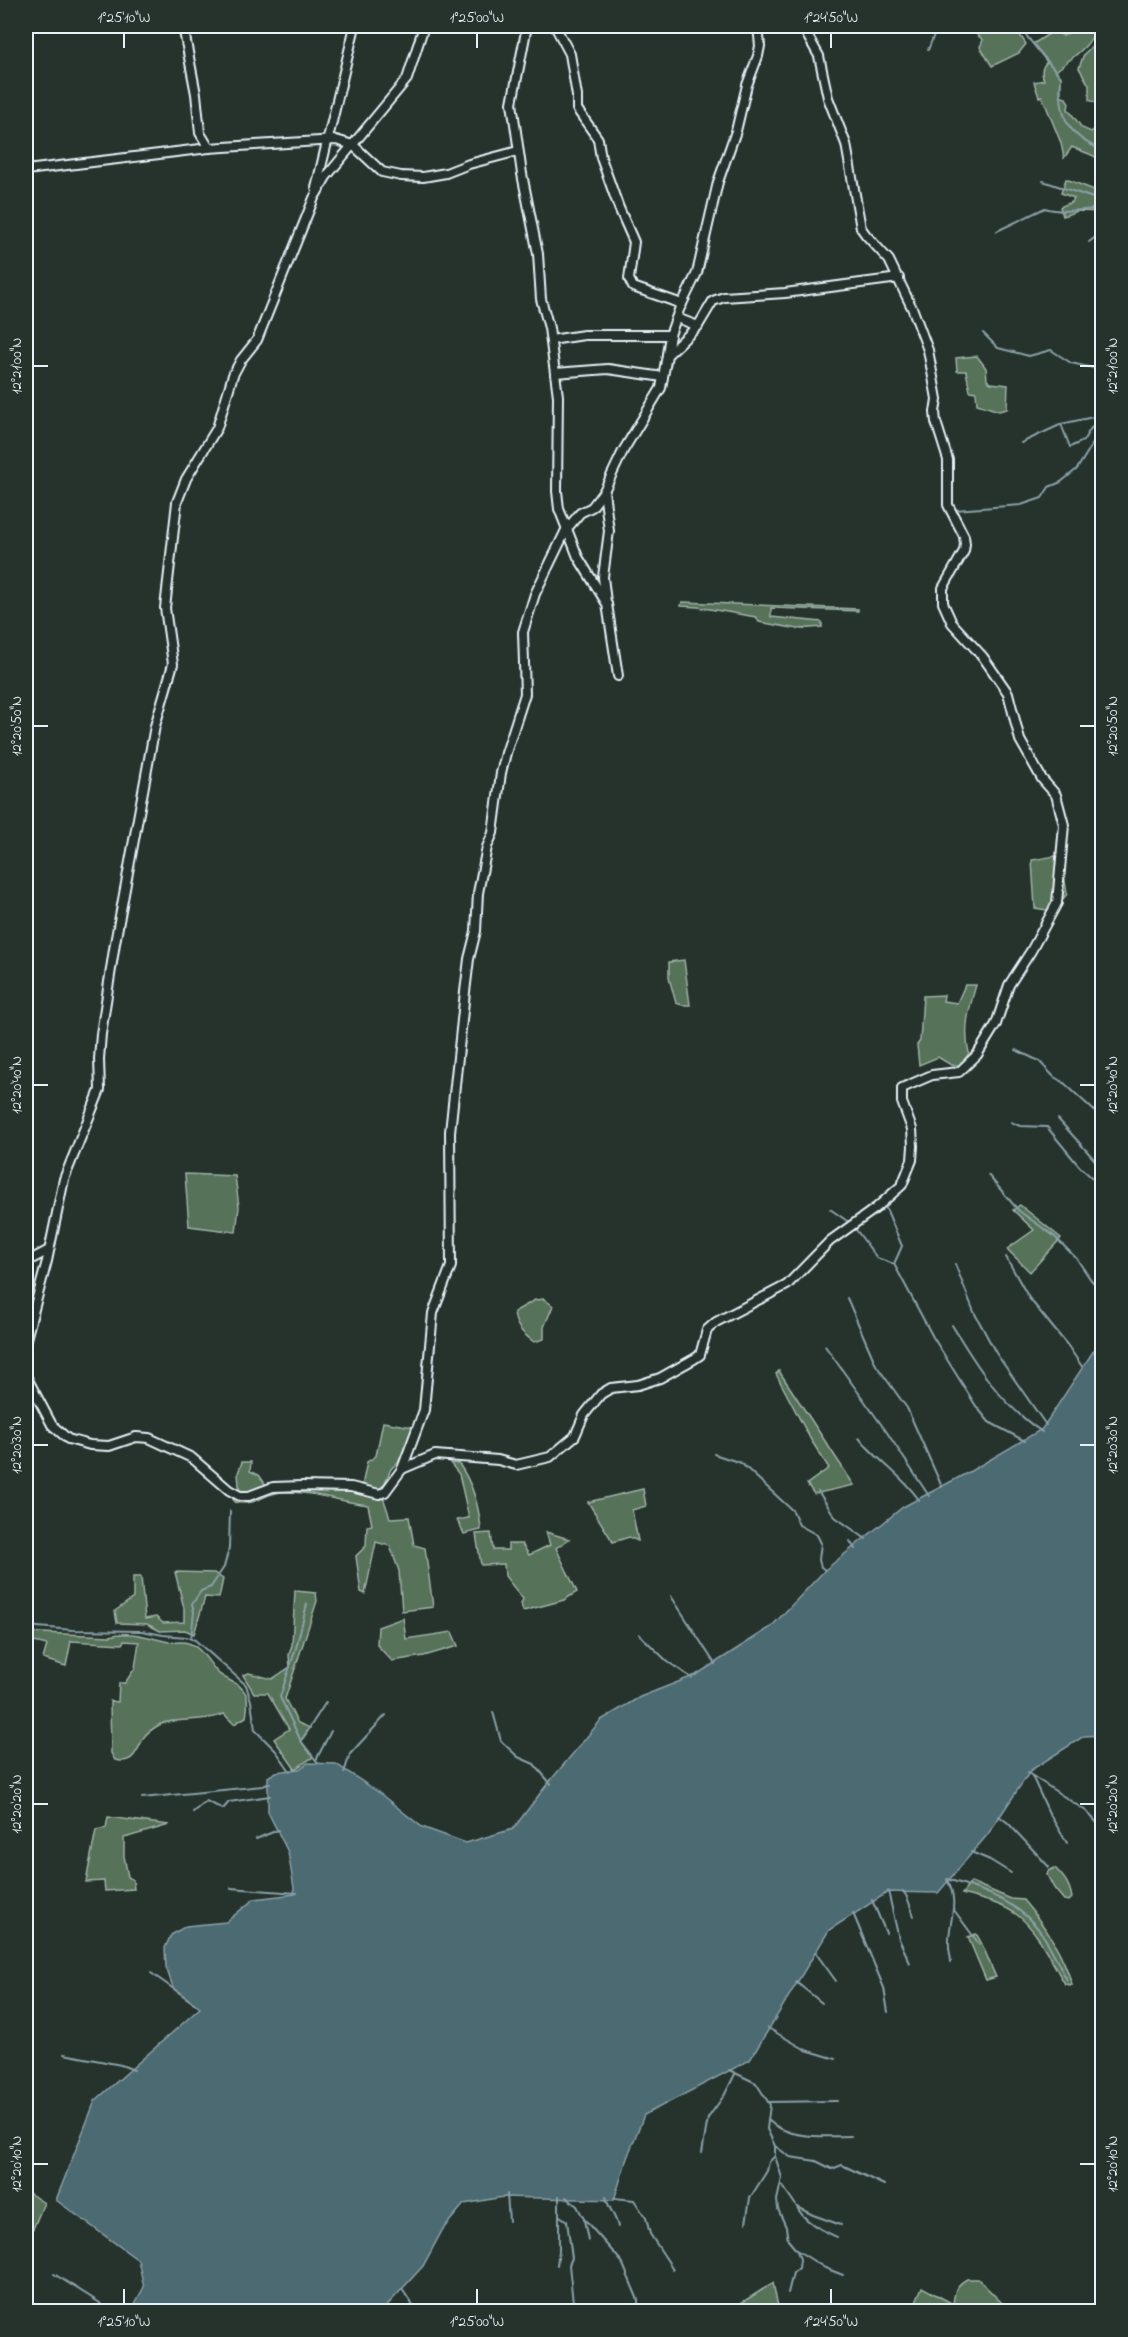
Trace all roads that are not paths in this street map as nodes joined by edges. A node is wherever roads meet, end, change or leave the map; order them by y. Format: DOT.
graph roads {
  1 [pos="183,26"];
  2 [pos="355,26"];
  3 [pos="424,26"];
  4 [pos="527,26"];
  5 [pos="555,26"];
  6 [pos="758,26"];
  7 [pos="802,26"];
  8 [pos="327,141"];
  9 [pos="352,145"];
  10 [pos="209,148"];
  11 [pos="518,151"];
  12 [pos="26,170"];
  13 [pos="314,198"];
  14 [pos="899,278"];
  15 [pos="682,304"];
  16 [pos="677,318"];
  17 [pos="698,326"];
  18 [pos="670,335"];
  19 [pos="551,340"];
  20 [pos="667,356"];
  21 [pos="555,373"];
  22 [pos="663,377"];
  23 [pos="604,491"];
  24 [pos="566,530"];
  25 [pos="607,604"];
  26 [pos="618,676"];
  27 [pos="49,1250"];
  28 [pos="26,1262"];
  29 [pos="26,1340"];
  30 [pos="26,1376"];
  31 [pos="402,1469"];
  1 -- 10 [label="street"];
  2 -- 8 [label="street"];
  3 -- 9 [label="street"];
  4 -- 11 [label="street"];
  5 -- 15 [label="street"];
  6 -- 15 [label="street"];
  7 -- 14 [label="street"];
  8 -- 9 [label="street"];
  8 -- 10 [label="street"];
  8 -- 13 [label="street"];
  9 -- 11 [label="street"];
  9 -- 13 [label="street"];
  10 -- 12 [label="street"];
  11 -- 19 [label="street"];
  13 -- 27 [label="street"];
  14 -- 17 [label="street"];
  14 -- 31 [label="street"];
  15 -- 16 [label="street"];
  16 -- 17 [label="street"];
  16 -- 18 [label="street"];
  17 -- 20 [label="street"];
  18 -- 19 [label="street"];
  18 -- 20 [label="street"];
  19 -- 21 [label="street"];
  20 -- 22 [label="street"];
  21 -- 22 [label="street"];
  21 -- 24 [label="street"];
  22 -- 23 [label="street"];
  23 -- 24 [label="street"];
  23 -- 25 [label="street"];
  24 -- 25 [label="street"];
  24 -- 31 [label="street"];
  25 -- 26 [label="street"];
  27 -- 28 [label="street"];
  27 -- 29 [label="street"];
  30 -- 31 [label="street"];
}
